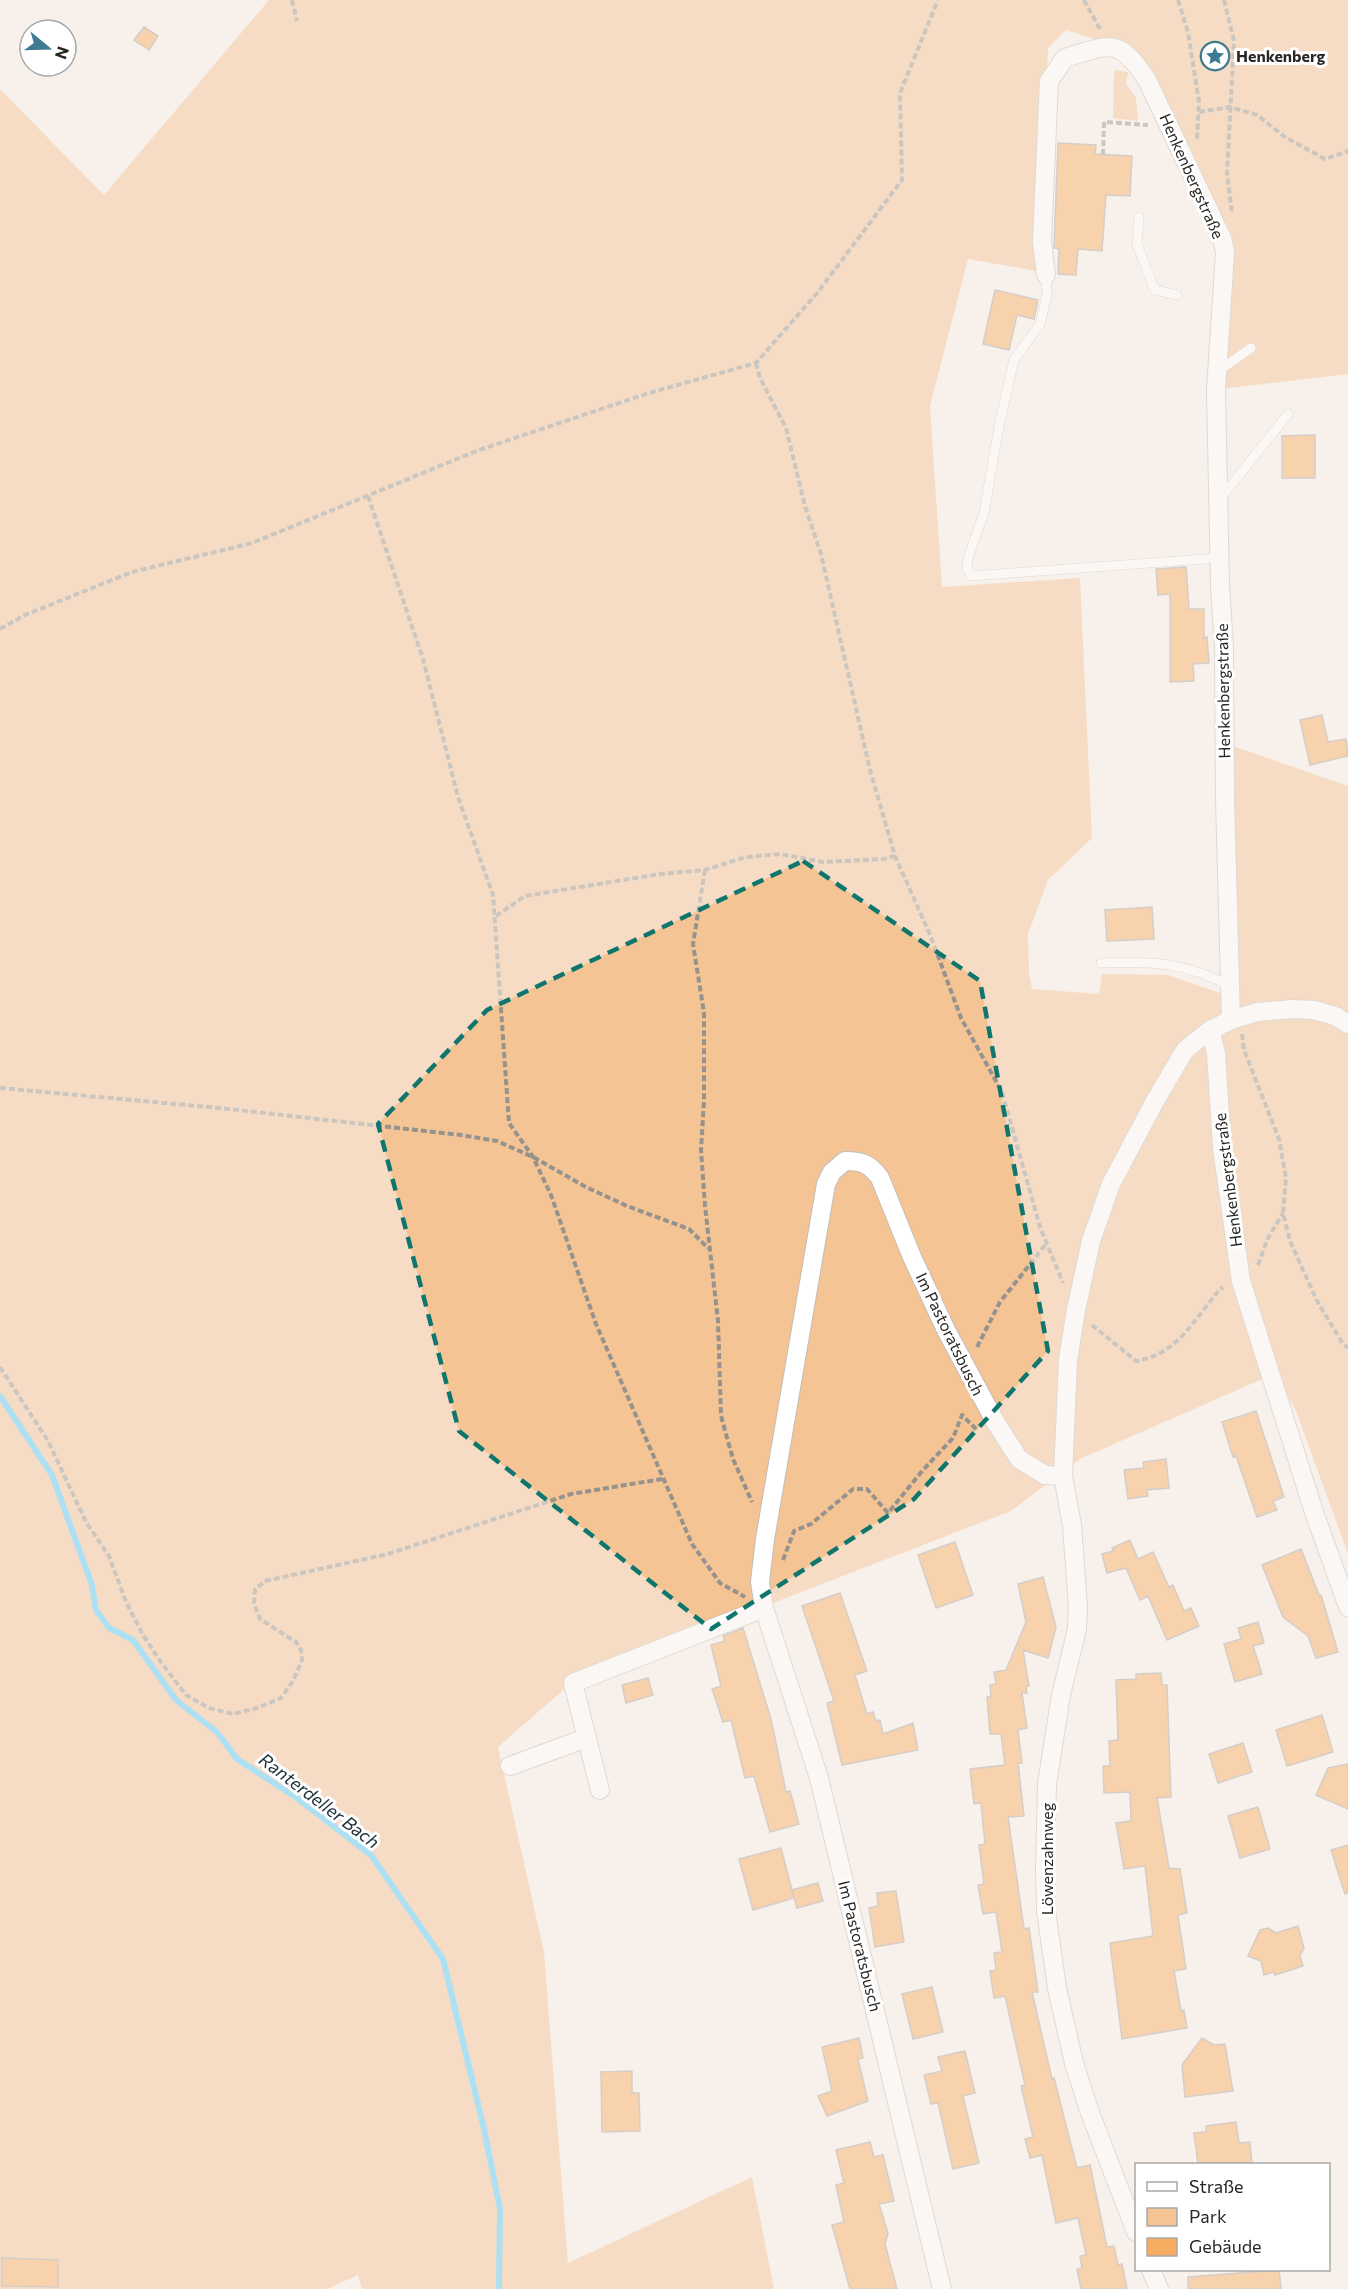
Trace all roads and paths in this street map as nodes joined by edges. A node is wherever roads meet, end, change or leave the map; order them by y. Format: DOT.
graph roads {
  1 [pos="292,0"];
  2 [pos="943,0"];
  3 [pos="1084,0"];
  4 [pos="1178,0"];
  5 [pos="1224,0"];
  6 [pos="937,1"];
  7 [pos="297,21"];
  8 [pos="1108,47"];
  9 [pos="1230,107"];
  10 [pos="1198,112"];
  11 [pos="1104,122"];
  12 [pos="1197,147"];
  13 [pos="1348,151"];
  14 [pos="1103,155"];
  15 [pos="1139,217"];
  16 [pos="1222,238"];
  17 [pos="1046,275"];
  18 [pos="1177,296"];
  19 [pos="1251,348"];
  20 [pos="756,363"];
  21 [pos="1217,372"];
  22 [pos="1288,414"];
  23 [pos="368,496"];
  24 [pos="1219,500"];
  25 [pos="1220,558"];
  26 [pos="0,629"];
  27 [pos="895,856"];
  28 [pos="705,870"];
  29 [pos="496,917"];
  30 [pos="1101,963"];
  31 [pos="1232,987"];
  32 [pos="1236,1019"];
  33 [pos="1348,1024"];
  34 [pos="1210,1030"];
  35 [pos="0,1088"];
  36 [pos="533,1156"];
  37 [pos="1283,1213"];
  38 [pos="1046,1244"];
  39 [pos="708,1248"];
  40 [pos="1241,1281"];
  41 [pos="1076,1310"];
  42 [pos="1348,1348"];
  43 [pos="964,1365"];
  44 [pos="0,1367"];
  45 [pos="978,1431"];
  46 [pos="1063,1476"];
  47 [pos="662,1479"];
  48 [pos="769,1516"];
  49 [pos="779,1569"];
  50 [pos="1348,1607"];
  51 [pos="764,1608"];
  52 [pos="586,1738"];
  53 [pos="510,1766"];
  54 [pos="600,1790"];
  55 [pos="1135,2227"];
  56 [pos="1151,2271"];
  57 [pos="942,2289"];
  58 [pos="1159,2289"];
  1 -- 7 [label="path"];
  2 -- 6 [label="path"];
  3 -- 8 [label="path"];
  4 -- 10 [label="path"];
  5 -- 9 [label="path"];
  6 -- 20 [label="path"];
  8 -- 16 [label="street, Henkenbergstraße"];
  8 -- 17 [label="street"];
  9 -- 10 [label="path"];
  9 -- 13 [label="path"];
  9 -- 16 [label="path"];
  10 -- 12 [label="path"];
  11 -- 14 [label="path"];
  15 -- 18 [label="lane"];
  16 -- 21 [label="street, Henkenbergstraße"];
  17 -- 25 [label="lane"];
  19 -- 21 [label="lane"];
  20 -- 23 [label="path"];
  20 -- 27 [label="path"];
  21 -- 24 [label="street, Henkenbergstraße"];
  22 -- 24 [label="lane"];
  23 -- 26 [label="path"];
  23 -- 29 [label="path"];
  24 -- 25 [label="street, Henkenbergstraße"];
  25 -- 31 [label="street, Henkenbergstraße"];
  27 -- 28 [label="path"];
  27 -- 38 [label="path"];
  28 -- 29 [label="path"];
  28 -- 39 [label="path"];
  29 -- 36 [label="path"];
  30 -- 31 [label="lane"];
  31 -- 32 [label="street, Henkenbergstraße"];
  32 -- 33 [label="street"];
  32 -- 34 [label="street"];
  32 -- 37 [label="path"];
  34 -- 40 [label="street, Henkenbergstraße"];
  34 -- 41 [label="street"];
  35 -- 36 [label="path"];
  36 -- 39 [label="path"];
  36 -- 47 [label="path"];
  37 -- 40 [label="path"];
  37 -- 42 [label="path"];
  38 -- 41 [label="path"];
  38 -- 43 [label="path"];
  39 -- 48 [label="path"];
  40 -- 41 [label="path"];
  40 -- 50 [label="street, Henkenbergstraße"];
  41 -- 46 [label="street"];
  43 -- 46 [label="street, Im Pastoratsbusch"];
  43 -- 48 [label="street, Im Pastoratsbusch"];
  44 -- 47 [label="path"];
  45 -- 49 [label="path"];
  46 -- 55 [label="street, Löwenzahnweg"];
  47 -- 51 [label="path"];
  48 -- 51 [label="street, Im Pastoratsbusch"];
  51 -- 52 [label="street"];
  51 -- 57 [label="street, Im Pastoratsbusch"];
  52 -- 53 [label="street"];
  52 -- 54 [label="street"];
  56 -- 58 [label="street"];
}
